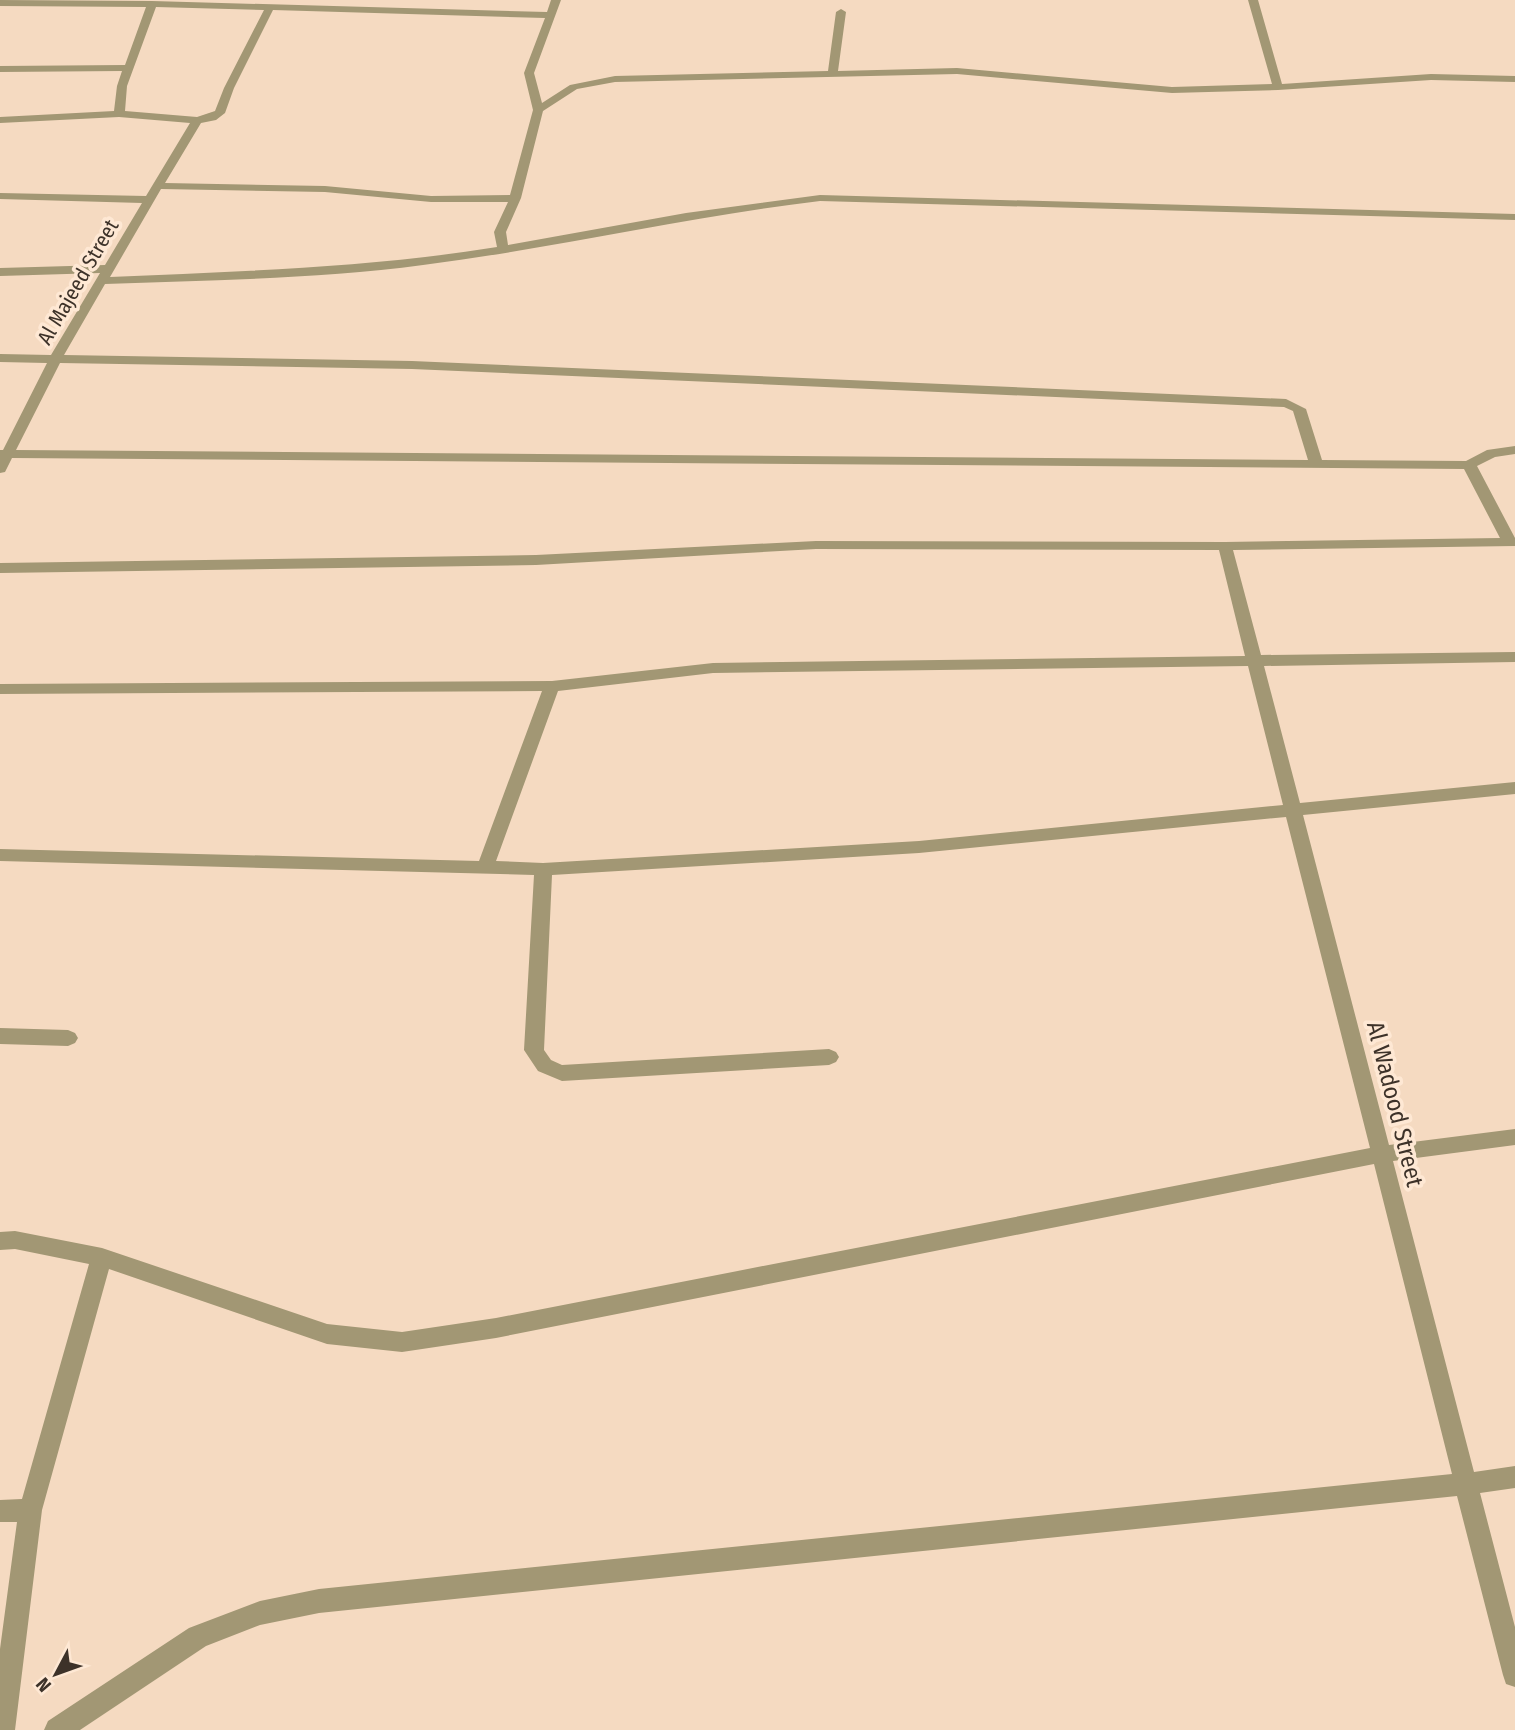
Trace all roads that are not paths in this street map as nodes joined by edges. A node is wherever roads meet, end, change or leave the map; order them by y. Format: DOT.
graph roads {
  1 [pos="556,0"];
  2 [pos="1253,0"];
  3 [pos="0,3"];
  4 [pos="152,4"];
  5 [pos="270,7"];
  6 [pos="841,12"];
  7 [pos="551,15"];
  8 [pos="128,68"];
  9 [pos="0,69"];
  10 [pos="833,73"];
  11 [pos="1515,79"];
  12 [pos="1278,87"];
  13 [pos="538,110"];
  14 [pos="119,114"];
  15 [pos="0,120"];
  16 [pos="197,120"];
  17 [pos="157,186"];
  18 [pos="0,195"];
  19 [pos="515,198"];
  20 [pos="149,200"];
  21 [pos="1515,217"];
  22 [pos="503,248"];
  23 [pos="0,272"];
  24 [pos="103,275"];
  25 [pos="0,358"];
  26 [pos="55,359"];
  27 [pos="1515,450"];
  28 [pos="4,454"];
  29 [pos="1315,462"];
  30 [pos="1469,465"];
  31 [pos="0,469"];
  32 [pos="1512,542"];
  33 [pos="1225,546"];
  34 [pos="0,568"];
  35 [pos="1515,657"];
  36 [pos="1255,661"];
  37 [pos="552,686"];
  38 [pos="0,689"];
  39 [pos="1515,788"];
  40 [pos="1293,812"];
  41 [pos="0,855"];
  42 [pos="486,866"];
  43 [pos="543,869"];
  44 [pos="0,1036"];
  45 [pos="68,1038"];
  46 [pos="829,1057"];
  47 [pos="1515,1137"];
  48 [pos="1381,1154"];
  49 [pos="0,1241"];
  50 [pos="102,1257"];
  51 [pos="1515,1477"];
  52 [pos="1467,1485"];
  53 [pos="30,1510"];
  54 [pos="0,1511"];
  55 [pos="1515,1675"];
  56 [pos="2,1730"];
  57 [pos="57,1730"];
  1 -- 7 [label="street"];
  2 -- 12 [label="street"];
  3 -- 4 [label="street"];
  4 -- 5 [label="street"];
  4 -- 8 [label="street"];
  5 -- 7 [label="street"];
  5 -- 16 [label="street"];
  6 -- 10 [label="street"];
  7 -- 13 [label="street"];
  8 -- 9 [label="street"];
  8 -- 14 [label="street"];
  10 -- 12 [label="street"];
  10 -- 13 [label="street"];
  11 -- 12 [label="street"];
  13 -- 19 [label="street"];
  14 -- 15 [label="street"];
  14 -- 16 [label="street"];
  16 -- 17 [label="street, Al Majeed Street"];
  17 -- 19 [label="street"];
  17 -- 20 [label="street, Al Majeed Street"];
  18 -- 20 [label="street"];
  19 -- 22 [label="street"];
  20 -- 24 [label="street, Al Majeed Street"];
  21 -- 22 [label="street"];
  22 -- 24 [label="street"];
  23 -- 24 [label="street"];
  24 -- 26 [label="street, Al Majeed Street"];
  25 -- 26 [label="street"];
  26 -- 28 [label="street, Al Majeed Street"];
  26 -- 29 [label="street"];
  27 -- 30 [label="street"];
  28 -- 29 [label="street"];
  28 -- 31 [label="street, Al Majeed Street"];
  29 -- 30 [label="street"];
  30 -- 32 [label="street"];
  32 -- 33 [label="street"];
  33 -- 34 [label="street"];
  33 -- 36 [label="street, Al Wadood Street"];
  35 -- 36 [label="street"];
  36 -- 37 [label="street"];
  36 -- 40 [label="street, Al Wadood Street"];
  37 -- 38 [label="street"];
  37 -- 42 [label="street"];
  39 -- 40 [label="street"];
  40 -- 43 [label="street"];
  40 -- 48 [label="street, Al Wadood Street"];
  41 -- 42 [label="street"];
  42 -- 43 [label="street"];
  43 -- 46 [label="street"];
  44 -- 45 [label="street"];
  47 -- 48 [label="street"];
  48 -- 50 [label="street"];
  48 -- 52 [label="street, Al Wadood Street"];
  49 -- 50 [label="street"];
  50 -- 53 [label="street"];
  51 -- 52 [label="street"];
  52 -- 55 [label="street, Al Wadood Street"];
  52 -- 57 [label="street"];
  53 -- 54 [label="street"];
  53 -- 56 [label="street"];
}
